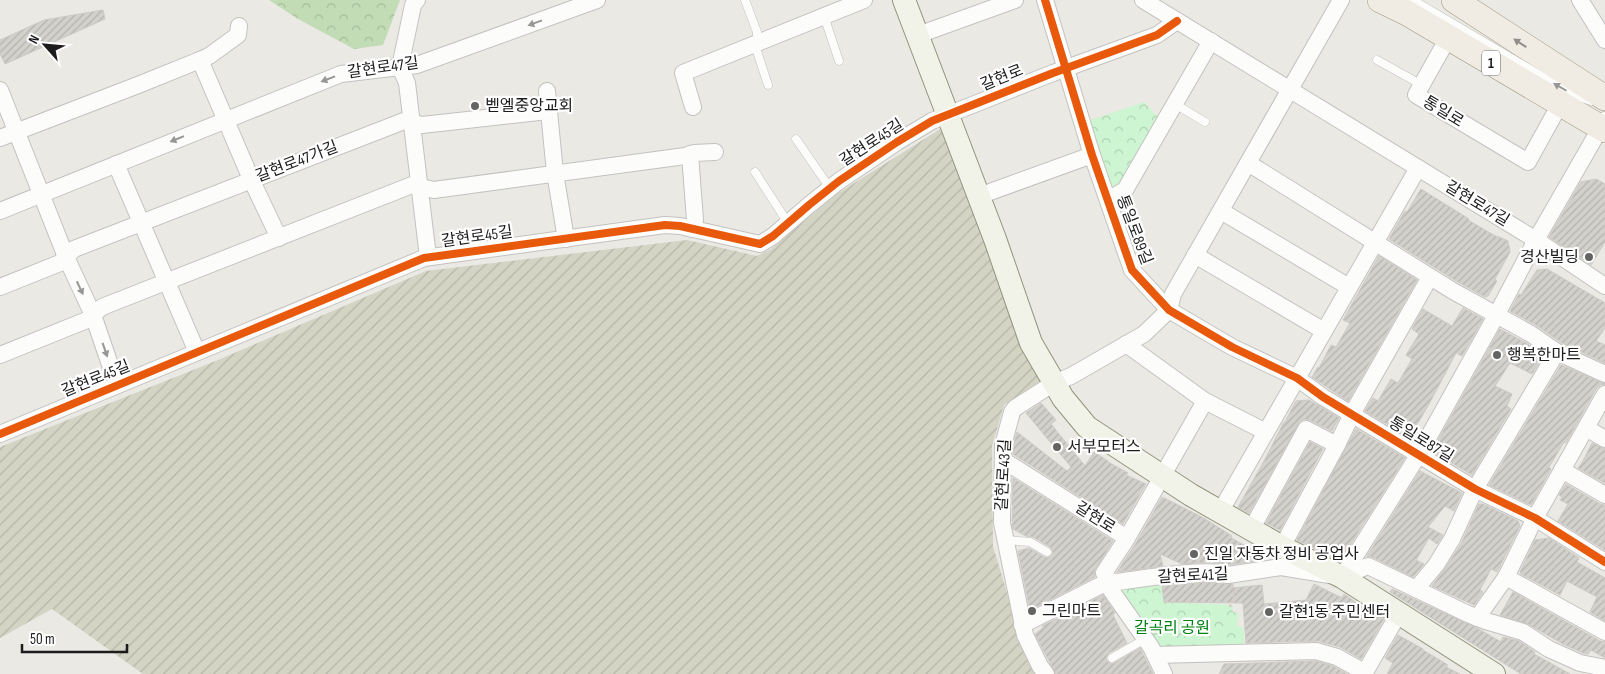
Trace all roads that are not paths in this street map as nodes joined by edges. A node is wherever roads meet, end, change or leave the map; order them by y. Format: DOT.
graph roads {
  1 [pos="417,0"];
  2 [pos="597,0"];
  3 [pos="745,0"];
  4 [pos="864,0"];
  5 [pos="904,0"];
  6 [pos="1016,0"];
  7 [pos="1045,0"];
  8 [pos="1143,0"];
  9 [pos="1341,0"];
  10 [pos="1380,0"];
  11 [pos="1454,0"];
  12 [pos="1580,0"];
  13 [pos="1404,4"];
  14 [pos="568,5"];
  15 [pos="824,16"];
  16 [pos="1177,21"];
  17 [pos="239,26"];
  18 [pos="918,34"];
  19 [pos="1448,38"];
  20 [pos="1605,40"];
  21 [pos="1211,41"];
  22 [pos="758,43"];
  23 [pos="200,60"];
  24 [pos="1377,60"];
  25 [pos="840,61"];
  26 [pos="400,67"];
  27 [pos="1066,68"];
  28 [pos="768,85"];
  29 [pos="1422,85"];
  30 [pos="0,90"];
  31 [pos="547,91"];
  32 [pos="1290,91"];
  33 [pos="1605,98"];
  34 [pos="1175,104"];
  35 [pos="1560,104"];
  36 [pos="693,107"];
  37 [pos="548,110"];
  38 [pos="948,114"];
  39 [pos="226,119"];
  40 [pos="1604,120"];
  41 [pos="412,122"];
  42 [pos="1206,122"];
  43 [pos="17,131"];
  44 [pos="0,138"];
  45 [pos="796,139"];
  46 [pos="714,152"];
  47 [pos="690,154"];
  48 [pos="1092,154"];
  49 [pos="1248,163"];
  50 [pos="116,164"];
  51 [pos="1418,168"];
  52 [pos="755,172"];
  53 [pos="556,173"];
  54 [pos="251,179"];
  55 [pos="420,187"];
  56 [pos="830,188"];
  57 [pos="42,194"];
  58 [pos="979,196"];
  59 [pos="1108,200"];
  60 [pos="0,211"];
  61 [pos="1221,211"];
  62 [pos="142,222"];
  63 [pos="788,223"];
  64 [pos="692,229"];
  65 [pos="279,238"];
  66 [pos="566,239"];
  67 [pos="1536,240"];
  68 [pos="1375,243"];
  69 [pos="1196,255"];
  70 [pos="66,257"];
  71 [pos="428,257"];
  72 [pos="1430,277"];
  73 [pos="167,281"];
  74 [pos="1605,286"];
  75 [pos="0,287"];
  76 [pos="1349,287"];
  77 [pos="1169,310"];
  78 [pos="1497,314"];
  79 [pos="93,315"];
  80 [pos="1324,331"];
  81 [pos="1126,344"];
  82 [pos="197,352"];
  83 [pos="1556,352"];
  84 [pos="0,355"];
  85 [pos="1605,374"];
  86 [pos="1297,378"];
  87 [pos="117,385"];
  88 [pos="1052,385"];
  89 [pos="1605,394"];
  90 [pos="1205,401"];
  91 [pos="1352,414"];
  92 [pos="1586,428"];
  93 [pos="1266,432"];
  94 [pos="0,434"];
  95 [pos="1605,439"];
  96 [pos="1337,445"];
  97 [pos="1419,454"];
  98 [pos="1003,460"];
  99 [pos="1562,470"];
  100 [pos="1162,476"];
  101 [pos="1475,489"];
  102 [pos="1605,495"];
  103 [pos="1220,512"];
  104 [pos="1535,518"];
  105 [pos="1251,530"];
  106 [pos="1127,538"];
  107 [pos="1006,544"];
  108 [pos="1047,552"];
  109 [pos="1281,557"];
  110 [pos="1605,562"];
  111 [pos="1342,576"];
  112 [pos="1506,576"];
  113 [pos="1108,582"];
  114 [pos="1416,589"];
  115 [pos="1399,613"];
  116 [pos="1477,618"];
  117 [pos="1022,623"];
  118 [pos="1605,632"];
  119 [pos="1145,639"];
  120 [pos="1155,655"];
  121 [pos="1112,658"];
  122 [pos="1605,668"];
  123 [pos="1364,673"];
  124 [pos="1046,674"];
  125 [pos="1164,674"];
  126 [pos="1494,674"];
  1 -- 26 [label="street"];
  2 -- 14 [label="street, 갈현로47길"];
  3 -- 22 [label="lane"];
  4 -- 15 [label="street"];
  5 -- 18 [label="main road"];
  6 -- 18 [label="street"];
  7 -- 27 [label="street, 통일로89길"];
  8 -- 16 [label="street"];
  9 -- 32 [label="street"];
  10 -- 13 [label="main road, 1"];
  33 -- 11 [label="main road, 1, one-way"];
  12 -- 20 [label="street"];
  13 -- 19 [label="main road, 1"];
  40 -- 13 [label="lane, one-way"];
  14 -- 26 [label="street, 갈현로47길, one-way"];
  15 -- 22 [label="street"];
  15 -- 25 [label="lane"];
  16 -- 21 [label="street"];
  16 -- 27 [label="street"];
  17 -- 23 [label="street"];
  18 -- 38 [label="main road"];
  19 -- 29 [label="street, 통일로"];
  19 -- 35 [label="main road, 1"];
  21 -- 32 [label="street"];
  21 -- 34 [label="street, 통일로89길"];
  22 -- 28 [label="lane"];
  22 -- 36 [label="street"];
  23 -- 39 [label="street"];
  23 -- 43 [label="street"];
  24 -- 29 [label="lane"];
  26 -- 39 [label="street, 갈현로47길, one-way"];
  26 -- 41 [label="street"];
  27 -- 38 [label="street, 갈현로"];
  27 -- 48 [label="street, 통일로89길"];
  29 -- 35 [label="street, 통일로"];
  30 -- 43 [label="street"];
  31 -- 37 [label="street"];
  32 -- 49 [label="street"];
  32 -- 51 [label="street"];
  34 -- 42 [label="lane"];
  34 -- 59 [label="street, 통일로89길"];
  35 -- 40 [label="main road, 1"];
  37 -- 41 [label="street, 갈현로47가길"];
  37 -- 53 [label="street"];
  38 -- 56 [label="street, 갈현로45길"];
  38 -- 58 [label="main road"];
  39 -- 50 [label="street, 갈현로47길, one-way"];
  39 -- 54 [label="street"];
  40 -- 67 [label="street, 통일로87길"];
  41 -- 54 [label="street, 갈현로47가길"];
  41 -- 55 [label="street"];
  43 -- 44 [label="street"];
  43 -- 57 [label="street"];
  45 -- 56 [label="lane"];
  46 -- 47 [label="street"];
  47 -- 53 [label="street"];
  47 -- 64 [label="street"];
  48 -- 58 [label="street"];
  48 -- 59 [label="street, 통일로89길"];
  49 -- 61 [label="street"];
  49 -- 68 [label="street"];
  50 -- 57 [label="street, 갈현로47길"];
  50 -- 62 [label="street"];
  51 -- 67 [label="street, 갈현로47길"];
  51 -- 68 [label="street"];
  52 -- 63 [label="lane"];
  53 -- 55 [label="street"];
  53 -- 66 [label="street"];
  54 -- 62 [label="street, 갈현로47가길"];
  54 -- 65 [label="street"];
  55 -- 65 [label="street"];
  55 -- 71 [label="street"];
  56 -- 63 [label="street, 갈현로45길"];
  57 -- 60 [label="street, 갈현로47길"];
  57 -- 70 [label="street, 갈현로45길"];
  58 -- 88 [label="main road"];
  59 -- 77 [label="street, 통일로89길"];
  61 -- 69 [label="street"];
  61 -- 76 [label="street"];
  62 -- 70 [label="street, 갈현로47가길"];
  62 -- 73 [label="street"];
  63 -- 64 [label="street, 갈현로45길"];
  64 -- 66 [label="street, 갈현로45길"];
  65 -- 73 [label="street"];
  66 -- 71 [label="street, 갈현로45길"];
  67 -- 74 [label="street"];
  67 -- 78 [label="street, 통일로87길"];
  68 -- 72 [label="street"];
  68 -- 76 [label="street"];
  69 -- 77 [label="street"];
  69 -- 80 [label="street"];
  70 -- 75 [label="street, 갈현로47가길"];
  70 -- 79 [label="street, 갈현로45길, one-way"];
  71 -- 82 [label="street, 갈현로45길"];
  72 -- 78 [label="street"];
  72 -- 91 [label="street"];
  73 -- 79 [label="street"];
  73 -- 82 [label="street"];
  76 -- 80 [label="street"];
  77 -- 81 [label="street"];
  77 -- 86 [label="street, 통일로89길"];
  78 -- 83 [label="street"];
  78 -- 97 [label="street, 통일로87길"];
  79 -- 84 [label="street"];
  79 -- 87 [label="street, 갈현로45길, one-way"];
  80 -- 86 [label="street"];
  81 -- 88 [label="street"];
  81 -- 90 [label="street"];
  82 -- 87 [label="street, 갈현로45길"];
  83 -- 85 [label="street"];
  83 -- 101 [label="street"];
  86 -- 91 [label="street, 통일로87길"];
  86 -- 93 [label="street"];
  87 -- 94 [label="street, 갈현로45길"];
  88 -- 98 [label="street, 갈현로43길"];
  88 -- 100 [label="main road"];
  89 -- 92 [label="street"];
  90 -- 93 [label="street"];
  90 -- 100 [label="street, 갈현로"];
  91 -- 96 [label="street"];
  91 -- 97 [label="street, 통일로87길"];
  92 -- 95 [label="street"];
  92 -- 99 [label="street"];
  93 -- 103 [label="street"];
  96 -- 105 [label="street"];
  96 -- 109 [label="street"];
  97 -- 101 [label="street, 통일로87길"];
  97 -- 111 [label="street, 통일로87길"];
  98 -- 106 [label="street, 갈현로"];
  98 -- 107 [label="street, 갈현로43길"];
  99 -- 102 [label="street"];
  99 -- 104 [label="street"];
  100 -- 103 [label="main road"];
  100 -- 106 [label="street, 갈현로"];
  101 -- 104 [label="street, 통일로87길"];
  101 -- 114 [label="street"];
  103 -- 105 [label="main road"];
  104 -- 110 [label="street, 통일로87길"];
  104 -- 112 [label="street"];
  105 -- 109 [label="main road"];
  106 -- 113 [label="street"];
  107 -- 108 [label="lane"];
  107 -- 117 [label="street, 갈현로43길"];
  109 -- 111 [label="main road"];
  109 -- 113 [label="street, 갈현로41길"];
  111 -- 114 [label="street"];
  111 -- 115 [label="main road"];
  112 -- 116 [label="street"];
  112 -- 118 [label="street"];
  113 -- 117 [label="street, 갈현로41길"];
  113 -- 119 [label="street"];
  114 -- 116 [label="street"];
  115 -- 123 [label="street"];
  115 -- 126 [label="main road"];
  116 -- 122 [label="street"];
  117 -- 124 [label="street"];
  119 -- 120 [label="street"];
  119 -- 121 [label="lane"];
  120 -- 123 [label="street"];
  120 -- 125 [label="street"];
}
